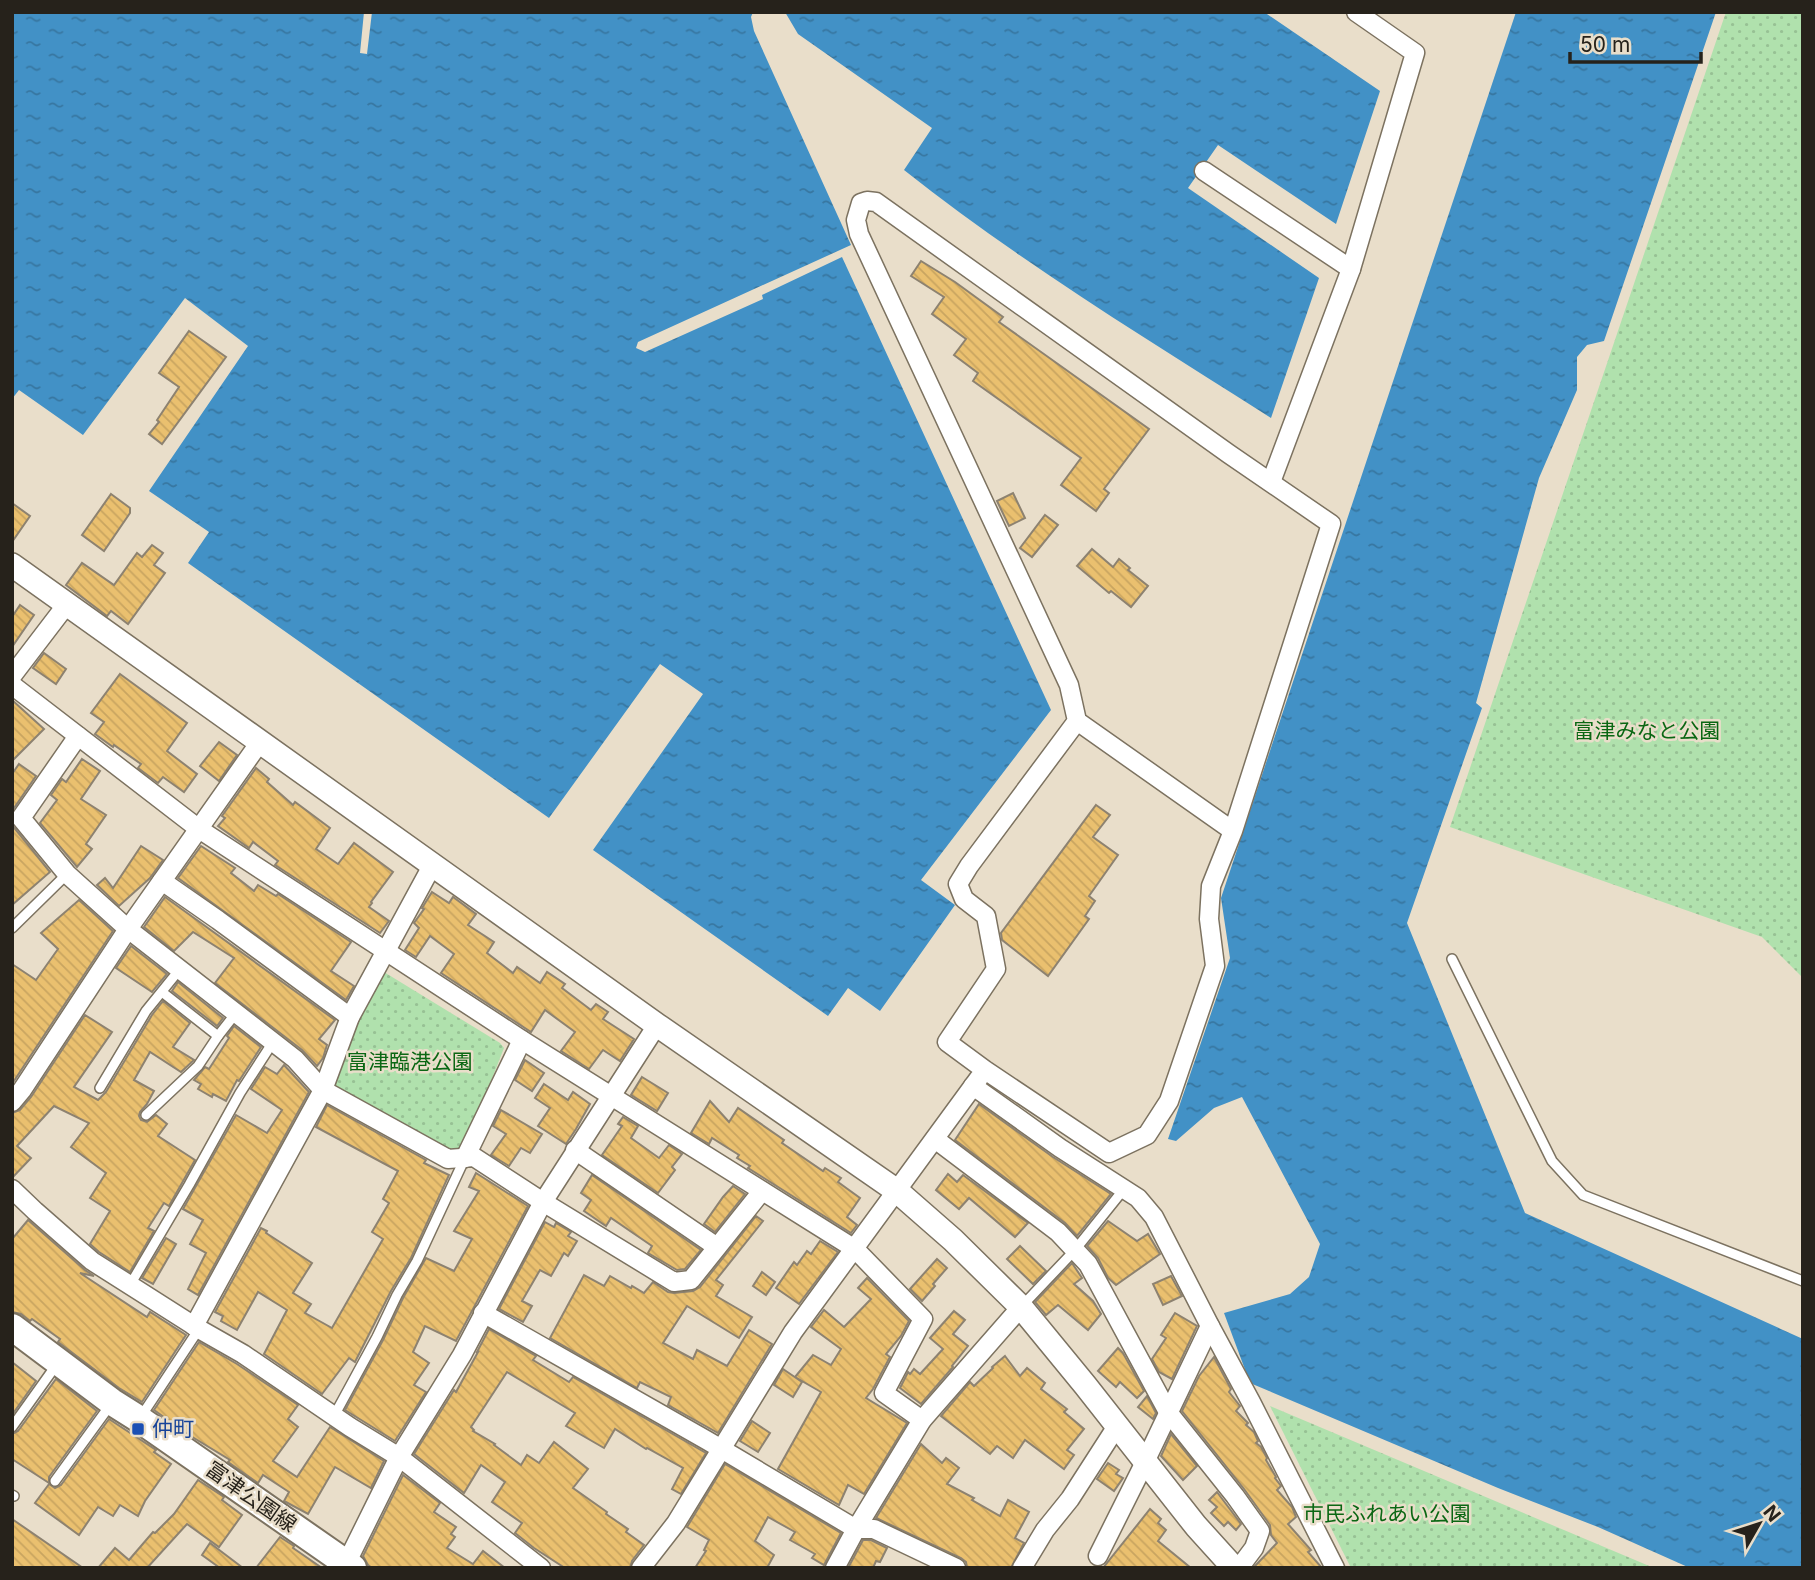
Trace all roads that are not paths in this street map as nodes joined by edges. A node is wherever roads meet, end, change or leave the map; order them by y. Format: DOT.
graph roads {
  1 [pos="1356,12"];
  2 [pos="1204,172"];
  3 [pos="1351,269"];
  4 [pos="1271,482"];
  5 [pos="12,565"];
  6 [pos="67,604"];
  7 [pos="12,676"];
  8 [pos="12,685"];
  9 [pos="1077,721"];
  10 [pos="78,736"];
  11 [pos="260,743"];
  12 [pos="199,829"];
  13 [pos="1233,831"];
  14 [pos="433,864"];
  15 [pos="67,874"];
  16 [pos="162,881"];
  17 [pos="12,928"];
  18 [pos="128,929"];
  19 [pos="386,952"];
  20 [pos="1452,959"];
  21 [pos="180,969"];
  22 [pos="162,992"];
  23 [pos="236,1013"];
  24 [pos="350,1017"];
  25 [pos="657,1025"];
  26 [pos="218,1036"];
  27 [pos="522,1041"];
  28 [pos="273,1042"];
  29 [pos="985,1070"];
  30 [pos="973,1086"];
  31 [pos="100,1088"];
  32 [pos="323,1090"];
  33 [pos="610,1096"];
  34 [pos="12,1102"];
  35 [pos="146,1115"];
  36 [pos="935,1139"];
  37 [pos="575,1150"];
  38 [pos="465,1158"];
  39 [pos="12,1189"];
  40 [pos="1124,1189"];
  41 [pos="762,1191"];
  42 [pos="897,1191"];
  43 [pos="543,1202"];
  44 [pos="717,1247"];
  45 [pos="855,1249"];
  46 [pos="1075,1250"];
  47 [pos="1803,1281"];
  48 [pos="130,1285"];
  49 [pos="1021,1307"];
  50 [pos="483,1313"];
  51 [pos="1210,1326"];
  52 [pos="12,1327"];
  53 [pos="196,1327"];
  54 [pos="58,1362"];
  55 [pos="111,1402"];
  56 [pos="1168,1412"];
  57 [pos="334,1416"];
  58 [pos="139,1419"];
  59 [pos="922,1420"];
  60 [pos="1117,1426"];
  61 [pos="12,1427"];
  62 [pos="722,1448"];
  63 [pos="399,1457"];
  64 [pos="1145,1462"];
  65 [pos="55,1481"];
  66 [pos="856,1529"];
  67 [pos="1098,1556"];
  68 [pos="348,1566"];
  69 [pos="541,1568"];
  70 [pos="641,1568"];
  71 [pos="835,1568"];
  72 [pos="956,1568"];
  73 [pos="1021,1568"];
  74 [pos="1237,1568"];
  75 [pos="1335,1568"];
  1 -- 3 [label="street"];
  2 -- 3 [label="street"];
  3 -- 4 [label="street"];
  4 -- 9 [label="street"];
  4 -- 13 [label="street"];
  5 -- 6 [label="street"];
  6 -- 7 [label="street"];
  6 -- 11 [label="street"];
  8 -- 10 [label="street"];
  9 -- 13 [label="street"];
  9 -- 29 [label="street"];
  10 -- 12 [label="street"];
  10 -- 15 [label="street"];
  11 -- 12 [label="street"];
  11 -- 14 [label="street"];
  12 -- 16 [label="street"];
  12 -- 19 [label="street"];
  13 -- 29 [label="street"];
  14 -- 19 [label="street"];
  14 -- 25 [label="street"];
  15 -- 17 [label="lane"];
  15 -- 18 [label="street"];
  16 -- 18 [label="street"];
  16 -- 24 [label="street"];
  18 -- 21 [label="street"];
  18 -- 34 [label="street"];
  19 -- 24 [label="street"];
  19 -- 27 [label="street"];
  20 -- 47 [label="lane"];
  21 -- 22 [label="lane"];
  21 -- 23 [label="street"];
  22 -- 26 [label="lane"];
  22 -- 31 [label="lane"];
  23 -- 26 [label="lane"];
  23 -- 28 [label="street"];
  24 -- 32 [label="street"];
  25 -- 33 [label="street"];
  25 -- 42 [label="street"];
  26 -- 35 [label="lane"];
  27 -- 33 [label="street"];
  27 -- 38 [label="street"];
  28 -- 32 [label="street"];
  28 -- 48 [label="lane"];
  29 -- 30 [label="street"];
  30 -- 36 [label="street"];
  30 -- 40 [label="street"];
  32 -- 38 [label="street"];
  32 -- 53 [label="street"];
  33 -- 37 [label="street"];
  33 -- 41 [label="street"];
  36 -- 42 [label="street"];
  36 -- 46 [label="street"];
  37 -- 43 [label="street"];
  37 -- 44 [label="street"];
  38 -- 43 [label="street"];
  38 -- 57 [label="lane"];
  39 -- 48 [label="street"];
  40 -- 46 [label="lane"];
  40 -- 51 [label="street"];
  41 -- 44 [label="street"];
  41 -- 45 [label="street"];
  42 -- 45 [label="street"];
  42 -- 49 [label="street"];
  43 -- 44 [label="street"];
  43 -- 50 [label="street"];
  45 -- 59 [label="street"];
  45 -- 62 [label="street"];
  46 -- 49 [label="lane"];
  46 -- 56 [label="street"];
  48 -- 53 [label="street"];
  49 -- 59 [label="street"];
  49 -- 60 [label="street"];
  50 -- 62 [label="street"];
  50 -- 63 [label="street"];
  51 -- 56 [label="street"];
  51 -- 75 [label="street"];
  52 -- 54 [label="main road, 富津公園線"];
  53 -- 57 [label="street"];
  53 -- 58 [label="lane"];
  54 -- 55 [label="main road, 富津公園線"];
  54 -- 61 [label="lane"];
  55 -- 58 [label="main road, 富津公園線"];
  55 -- 65 [label="lane"];
  56 -- 64 [label="street"];
  56 -- 74 [label="street"];
  57 -- 63 [label="street"];
  58 -- 68 [label="main road, 富津公園線"];
  59 -- 66 [label="street"];
  60 -- 64 [label="street"];
  60 -- 73 [label="street"];
  62 -- 66 [label="street"];
  62 -- 70 [label="street"];
  63 -- 68 [label="street"];
  63 -- 69 [label="street"];
  64 -- 67 [label="street"];
  64 -- 74 [label="street"];
  66 -- 71 [label="street"];
  66 -- 72 [label="street"];
}
